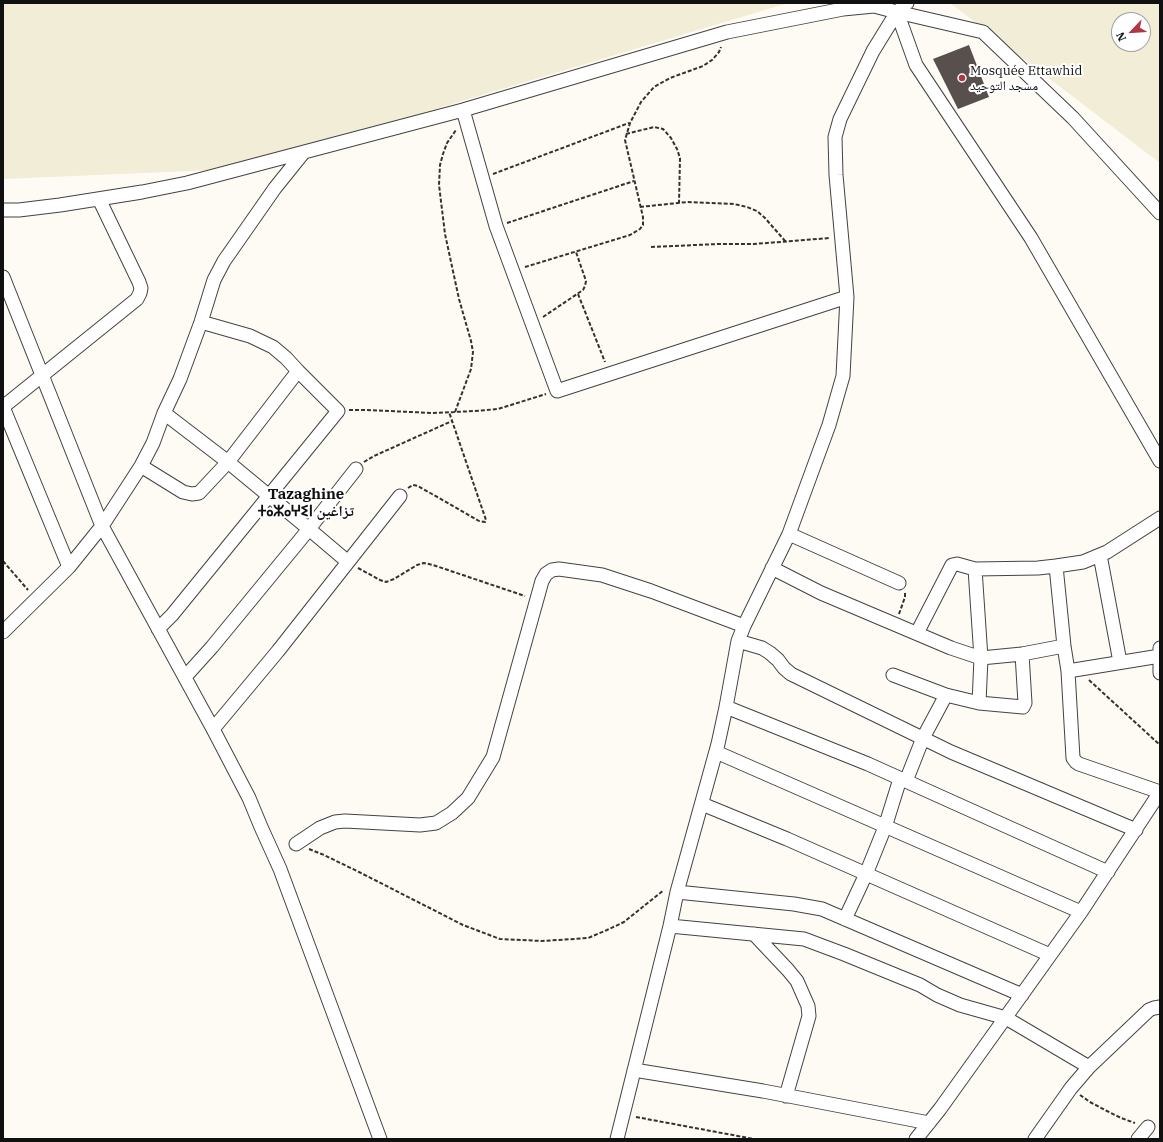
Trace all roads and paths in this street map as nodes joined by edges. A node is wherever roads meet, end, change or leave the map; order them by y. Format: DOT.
graph roads {
  1 [pos="907,3"];
  2 [pos="897,12"];
  3 [pos="727,32"];
  4 [pos="464,115"];
  5 [pos="630,123"];
  6 [pos="626,134"];
  7 [pos="304,152"];
  8 [pos="483,178"];
  9 [pos="634,182"];
  10 [pos="99,199"];
  11 [pos="679,203"];
  12 [pos="640,207"];
  13 [pos="3,210"];
  14 [pos="1160,213"];
  15 [pos="496,226"];
  16 [pos="841,238"];
  17 [pos="786,242"];
  18 [pos="651,247"];
  19 [pos="576,252"];
  20 [pos="512,271"];
  21 [pos="3,277"];
  22 [pos="578,293"];
  23 [pos="847,297"];
  24 [pos="201,322"];
  25 [pos="532,325"];
  26 [pos="298,372"];
  27 [pos="610,374"];
  28 [pos="42,375"];
  29 [pos="557,391"];
  30 [pos="3,407"];
  31 [pos="338,411"];
  32 [pos="449,412"];
  33 [pos="455,412"];
  34 [pos="164,414"];
  35 [pos="452,421"];
  36 [pos="1160,461"];
  37 [pos="228,462"];
  38 [pos="141,466"];
  39 [pos="356,469"];
  40 [pos="269,496"];
  41 [pos="400,496"];
  42 [pos="1160,518"];
  43 [pos="102,526"];
  44 [pos="309,529"];
  45 [pos="789,534"];
  46 [pos="1100,555"];
  47 [pos="3,561"];
  48 [pos="348,562"];
  49 [pos="1056,566"];
  50 [pos="68,567"];
  51 [pos="772,568"];
  52 [pos="975,569"];
  53 [pos="899,583"];
  54 [pos="36,600"];
  55 [pos="537,600"];
  56 [pos="895,624"];
  57 [pos="744,626"];
  58 [pos="158,629"];
  59 [pos="3,632"];
  60 [pos="917,633"];
  61 [pos="738,641"];
  62 [pos="1064,646"];
  63 [pos="1160,648"];
  64 [pos="1022,654"];
  65 [pos="1160,656"];
  66 [pos="982,658"];
  67 [pos="1120,662"];
  68 [pos="1073,670"];
  69 [pos="1160,673"];
  70 [pos="893,675"];
  71 [pos="185,677"];
  72 [pos="946,695"];
  73 [pos="979,703"];
  74 [pos="726,708"];
  75 [pos="214,729"];
  76 [pos="923,738"];
  77 [pos="1160,745"];
  78 [pos="716,752"];
  79 [pos="903,780"];
  80 [pos="1160,792"];
  81 [pos="702,804"];
  82 [pos="886,827"];
  83 [pos="1136,830"];
  84 [pos="296,844"];
  85 [pos="1108,872"];
  86 [pos="866,874"];
  87 [pos="671,891"];
  88 [pos="1081,912"];
  89 [pos="845,919"];
  90 [pos="670,926"];
  91 [pos="754,934"];
  92 [pos="1050,955"];
  93 [pos="1022,995"];
  94 [pos="1160,1007"];
  95 [pos="1006,1018"];
  96 [pos="1089,1067"];
  97 [pos="634,1070"];
  98 [pos="1071,1088"];
  99 [pos="786,1096"];
  100 [pos="623,1115"];
  101 [pos="929,1122"];
  102 [pos="1148,1127"];
  103 [pos="380,1139"];
  104 [pos="617,1139"];
  105 [pos="754,1139"];
  106 [pos="916,1139"];
  107 [pos="1035,1139"];
  108 [pos="1138,1139"];
  1 -- 2 [label="street"];
  2 -- 3 [label="street"];
  2 -- 14 [label="street"];
  2 -- 16 [label="street"];
  2 -- 36 [label="street"];
  3 -- 4 [label="street"];
  3 -- 5 [label="path"];
  4 -- 7 [label="street"];
  4 -- 8 [label="street"];
  4 -- 33 [label="path"];
  5 -- 6 [label="path"];
  5 -- 8 [label="path"];
  6 -- 9 [label="path"];
  6 -- 11 [label="path"];
  7 -- 10 [label="street"];
  7 -- 24 [label="street"];
  8 -- 15 [label="street"];
  9 -- 12 [label="path"];
  9 -- 15 [label="path"];
  10 -- 13 [label="street"];
  10 -- 28 [label="street"];
  11 -- 12 [label="path"];
  11 -- 17 [label="path"];
  12 -- 19 [label="path"];
  15 -- 20 [label="street"];
  16 -- 17 [label="path"];
  16 -- 23 [label="street"];
  17 -- 18 [label="path"];
  19 -- 20 [label="path"];
  19 -- 22 [label="path"];
  20 -- 25 [label="street"];
  21 -- 28 [label="street"];
  22 -- 25 [label="path"];
  22 -- 27 [label="path"];
  23 -- 27 [label="street"];
  23 -- 45 [label="street"];
  24 -- 26 [label="street"];
  24 -- 34 [label="street"];
  25 -- 29 [label="street"];
  26 -- 31 [label="street"];
  26 -- 37 [label="street"];
  27 -- 29 [label="street"];
  28 -- 30 [label="street"];
  28 -- 43 [label="street"];
  29 -- 33 [label="path"];
  30 -- 50 [label="street"];
  31 -- 32 [label="path"];
  31 -- 40 [label="street"];
  32 -- 33 [label="path"];
  32 -- 35 [label="path"];
  34 -- 37 [label="street"];
  34 -- 38 [label="street"];
  35 -- 39 [label="path"];
  35 -- 41 [label="path"];
  37 -- 38 [label="street"];
  37 -- 40 [label="street"];
  38 -- 43 [label="street"];
  39 -- 44 [label="street"];
  40 -- 44 [label="street"];
  40 -- 58 [label="street"];
  41 -- 48 [label="street"];
  42 -- 46 [label="street"];
  43 -- 50 [label="street"];
  43 -- 58 [label="street"];
  44 -- 48 [label="street"];
  44 -- 71 [label="street"];
  45 -- 51 [label="street"];
  45 -- 53 [label="street"];
  46 -- 49 [label="street"];
  46 -- 67 [label="street"];
  47 -- 54 [label="path"];
  48 -- 55 [label="path"];
  48 -- 75 [label="street"];
  49 -- 52 [label="street"];
  49 -- 62 [label="street"];
  50 -- 54 [label="street"];
  51 -- 56 [label="street"];
  51 -- 57 [label="street"];
  52 -- 60 [label="street"];
  52 -- 66 [label="street"];
  53 -- 56 [label="path"];
  54 -- 59 [label="street"];
  55 -- 57 [label="street"];
  55 -- 84 [label="street"];
  56 -- 60 [label="street"];
  57 -- 61 [label="street"];
  58 -- 71 [label="street"];
  60 -- 66 [label="street"];
  61 -- 74 [label="street"];
  61 -- 76 [label="street"];
  62 -- 64 [label="street"];
  62 -- 68 [label="street"];
  63 -- 65 [label="street"];
  64 -- 66 [label="street"];
  64 -- 73 [label="street"];
  65 -- 67 [label="street"];
  65 -- 69 [label="street"];
  66 -- 73 [label="street"];
  67 -- 68 [label="street"];
  68 -- 77 [label="path"];
  68 -- 80 [label="street"];
  70 -- 72 [label="street"];
  71 -- 75 [label="street"];
  72 -- 73 [label="street"];
  72 -- 76 [label="street"];
  74 -- 78 [label="street"];
  74 -- 79 [label="street"];
  75 -- 103 [label="street"];
  76 -- 79 [label="street"];
  76 -- 83 [label="street"];
  78 -- 81 [label="street"];
  78 -- 82 [label="street"];
  79 -- 82 [label="street"];
  79 -- 85 [label="street"];
  80 -- 83 [label="street"];
  81 -- 86 [label="street"];
  81 -- 87 [label="street"];
  82 -- 86 [label="street"];
  82 -- 88 [label="street"];
  83 -- 85 [label="street"];
  84 -- 87 [label="path"];
  85 -- 88 [label="street"];
  86 -- 89 [label="street"];
  86 -- 92 [label="street"];
  87 -- 89 [label="street"];
  87 -- 90 [label="street"];
  88 -- 92 [label="street"];
  89 -- 93 [label="street"];
  90 -- 91 [label="street"];
  90 -- 97 [label="street"];
  91 -- 95 [label="street"];
  91 -- 99 [label="street"];
  92 -- 93 [label="street"];
  93 -- 95 [label="street"];
  94 -- 96 [label="street"];
  95 -- 96 [label="street"];
  95 -- 101 [label="street"];
  96 -- 98 [label="street"];
  97 -- 99 [label="street"];
  97 -- 100 [label="street"];
  98 -- 102 [label="path"];
  98 -- 107 [label="street"];
  99 -- 101 [label="street"];
  100 -- 104 [label="street"];
  100 -- 105 [label="path"];
  101 -- 106 [label="street"];
  102 -- 108 [label="street"];
}
